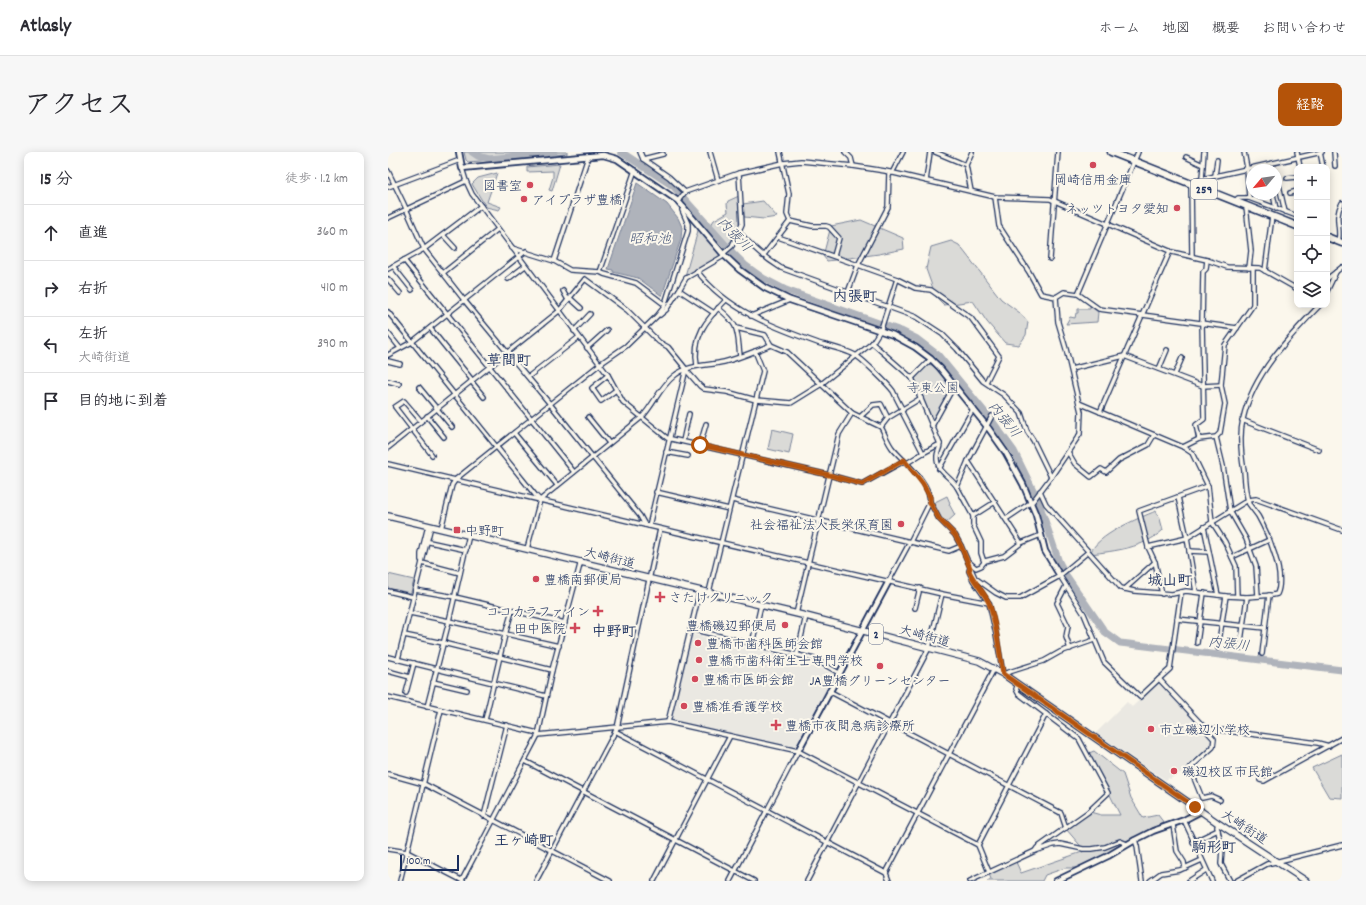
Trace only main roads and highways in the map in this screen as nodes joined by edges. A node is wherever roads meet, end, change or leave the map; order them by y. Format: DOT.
graph roads {
  1 [pos="1111,152"];
  2 [pos="1294,225"];
  3 [pos="1330,238"];
  4 [pos="1340,243"];
  5 [pos="388,516"];
  6 [pos="1306,881"];
  1 -- 2 [label="highway, 259"];
  3 -- 4 [label="highway"];
  5 -- 6 [label="main road, 大崎街道 / 2"];
}
